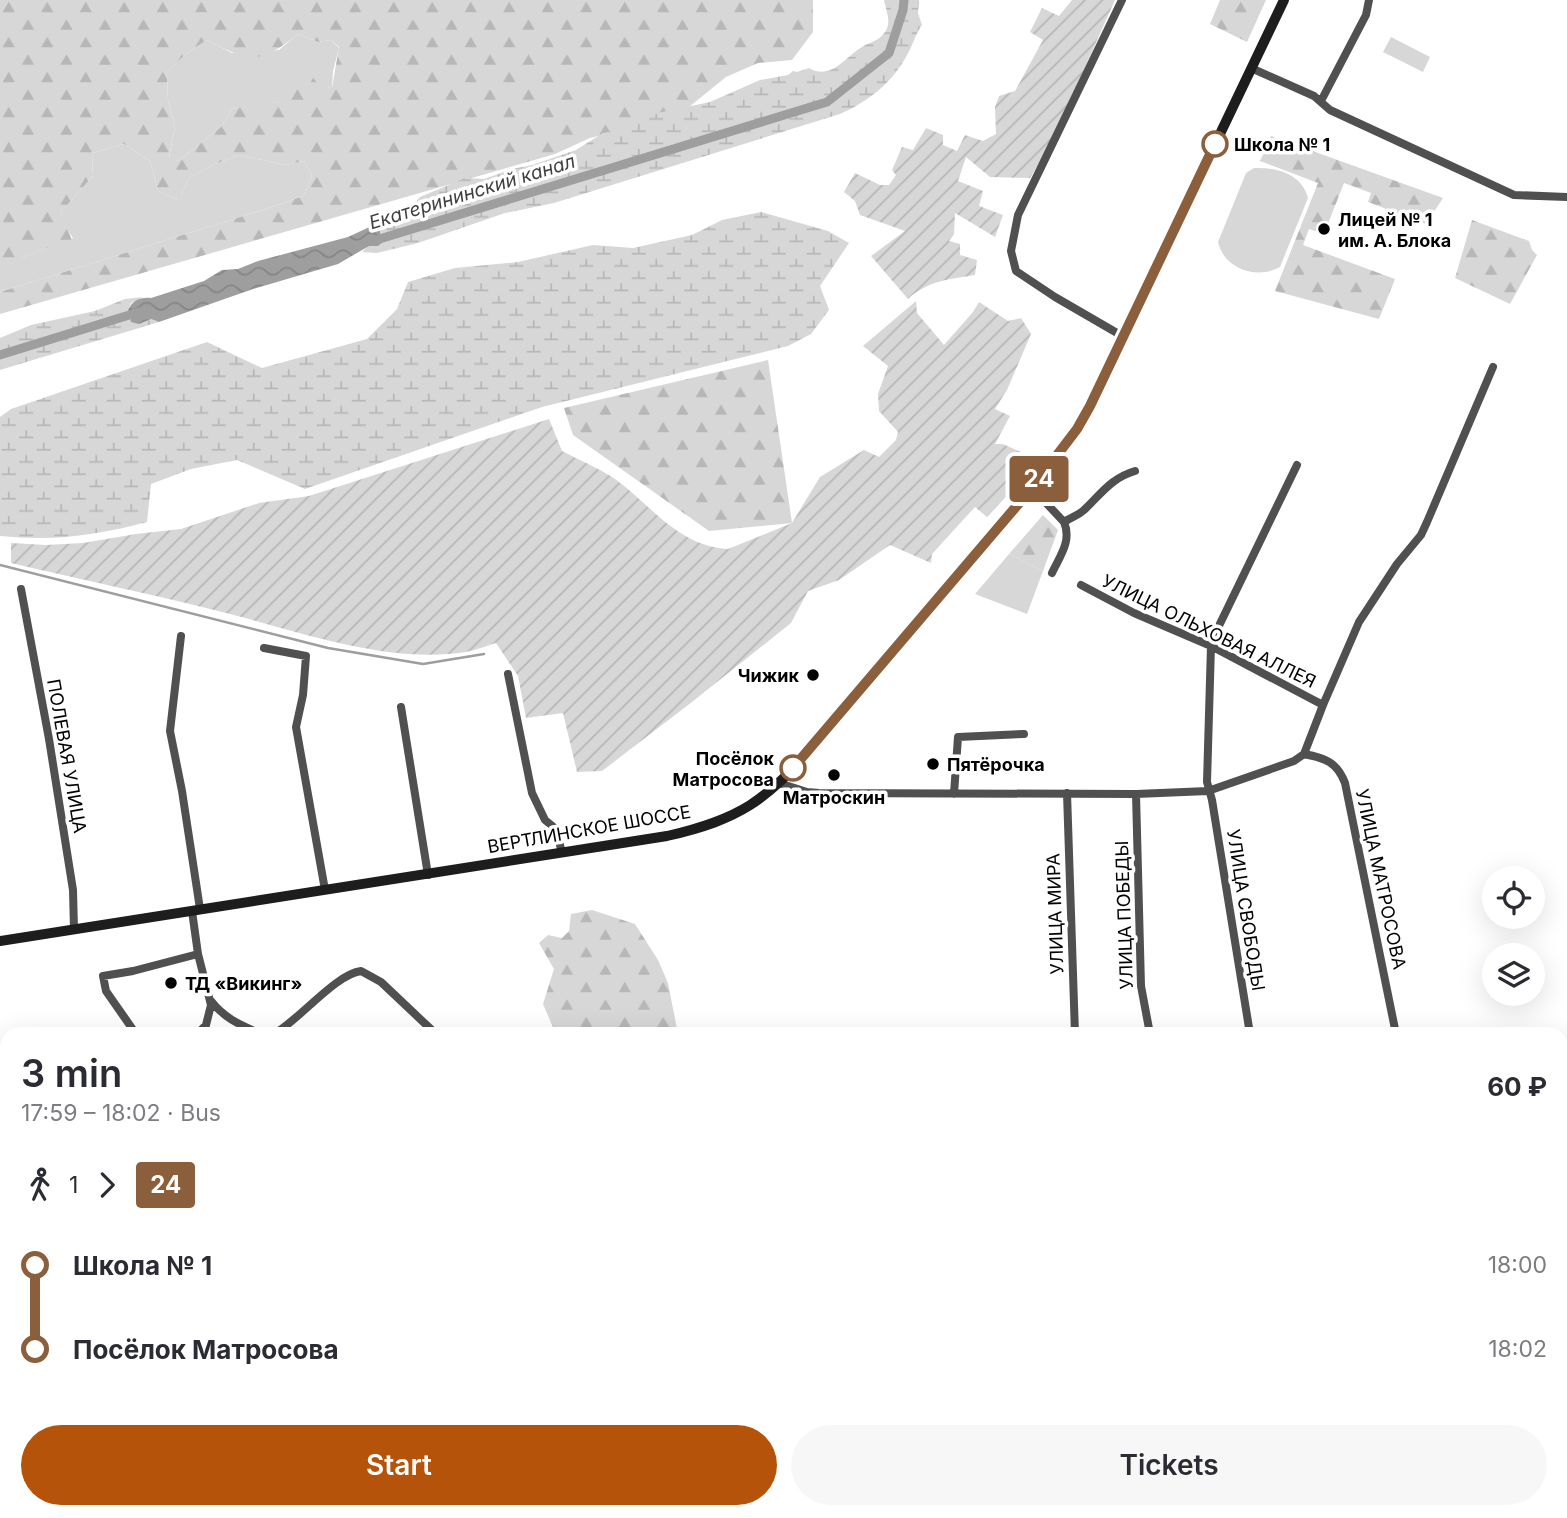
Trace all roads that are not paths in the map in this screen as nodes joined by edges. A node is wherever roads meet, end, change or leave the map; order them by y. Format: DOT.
graph roads {
  1 [pos="1122,0"];
  2 [pos="1284,0"];
  3 [pos="1369,0"];
  4 [pos="1251,68"];
  5 [pos="1321,101"];
  6 [pos="1567,197"];
  7 [pos="1124,337"];
  8 [pos="1493,367"];
  9 [pos="1297,465"];
  10 [pos="1135,471"];
  11 [pos="1032,488"];
  12 [pos="1064,522"];
  13 [pos="1052,573"];
  14 [pos="1082,585"];
  15 [pos="21,589"];
  16 [pos="181,636"];
  17 [pos="1211,646"];
  18 [pos="264,648"];
  19 [pos="508,674"];
  20 [pos="1323,705"];
  21 [pos="401,707"];
  22 [pos="1024,734"];
  23 [pos="1304,754"];
  24 [pos="779,783"];
  25 [pos="1208,791"];
  26 [pos="1067,793"];
  27 [pos="954,794"];
  28 [pos="1136,794"];
  29 [pos="562,853"];
  30 [pos="428,875"];
  31 [pos="325,890"];
  32 [pos="196,910"];
  33 [pos="75,930"];
  34 [pos="0,941"];
  35 [pos="198,954"];
  36 [pos="211,1001"];
  37 [pos="131,1027"];
  38 [pos="202,1027"];
  39 [pos="244,1027"];
  40 [pos="285,1027"];
  41 [pos="429,1027"];
  42 [pos="1075,1027"];
  43 [pos="1149,1027"];
  44 [pos="1249,1027"];
  45 [pos="1395,1027"];
  1 -- 7 [label="street"];
  2 -- 4 [label="main road, ВЕРТЛИНСКОЕ ШОССЕ"];
  3 -- 5 [label="street"];
  4 -- 5 [label="street"];
  4 -- 7 [label="main road, ВЕРТЛИНСКОЕ ШОССЕ"];
  5 -- 6 [label="street"];
  7 -- 11 [label="main road, ВЕРТЛИНСКОЕ ШОССЕ"];
  8 -- 20 [label="street"];
  9 -- 17 [label="street"];
  10 -- 12 [label="street"];
  11 -- 12 [label="street"];
  11 -- 24 [label="main road, ВЕРТЛИНСКОЕ ШОССЕ"];
  12 -- 13 [label="street"];
  14 -- 17 [label="street, УЛИЦА ОЛЬХОВАЯ АЛЛЕЯ"];
  15 -- 33 [label="street, ПОЛЕВАЯ УЛИЦА"];
  16 -- 32 [label="street"];
  17 -- 20 [label="street, УЛИЦА ОЛЬХОВАЯ АЛЛЕЯ"];
  17 -- 25 [label="street, УЛИЦА СВОБОДЫ"];
  18 -- 31 [label="street"];
  19 -- 29 [label="street"];
  20 -- 23 [label="street"];
  21 -- 30 [label="street"];
  22 -- 27 [label="street"];
  23 -- 25 [label="street"];
  23 -- 45 [label="street, УЛИЦА МАТРОСОВА"];
  24 -- 27 [label="street"];
  24 -- 29 [label="main road, ВЕРТЛИНСКОЕ ШОССЕ"];
  25 -- 28 [label="street"];
  25 -- 44 [label="street, УЛИЦА СВОБОДЫ"];
  26 -- 27 [label="street"];
  26 -- 28 [label="street"];
  26 -- 42 [label="street, УЛИЦА МИРА"];
  28 -- 43 [label="street, УЛИЦА ПОБЕДЫ"];
  29 -- 30 [label="main road, ВЕРТЛИНСКОЕ ШОССЕ"];
  30 -- 31 [label="main road, ВЕРТЛИНСКОЕ ШОССЕ"];
  31 -- 32 [label="main road, ВЕРТЛИНСКОЕ ШОССЕ"];
  32 -- 33 [label="main road, ВЕРТЛИНСКОЕ ШОССЕ"];
  32 -- 35 [label="street"];
  33 -- 34 [label="main road, ВЕРТЛИНСКОЕ ШОССЕ"];
  35 -- 36 [label="street"];
  35 -- 37 [label="street"];
  36 -- 38 [label="street"];
  36 -- 39 [label="street"];
  40 -- 41 [label="street"];
}
